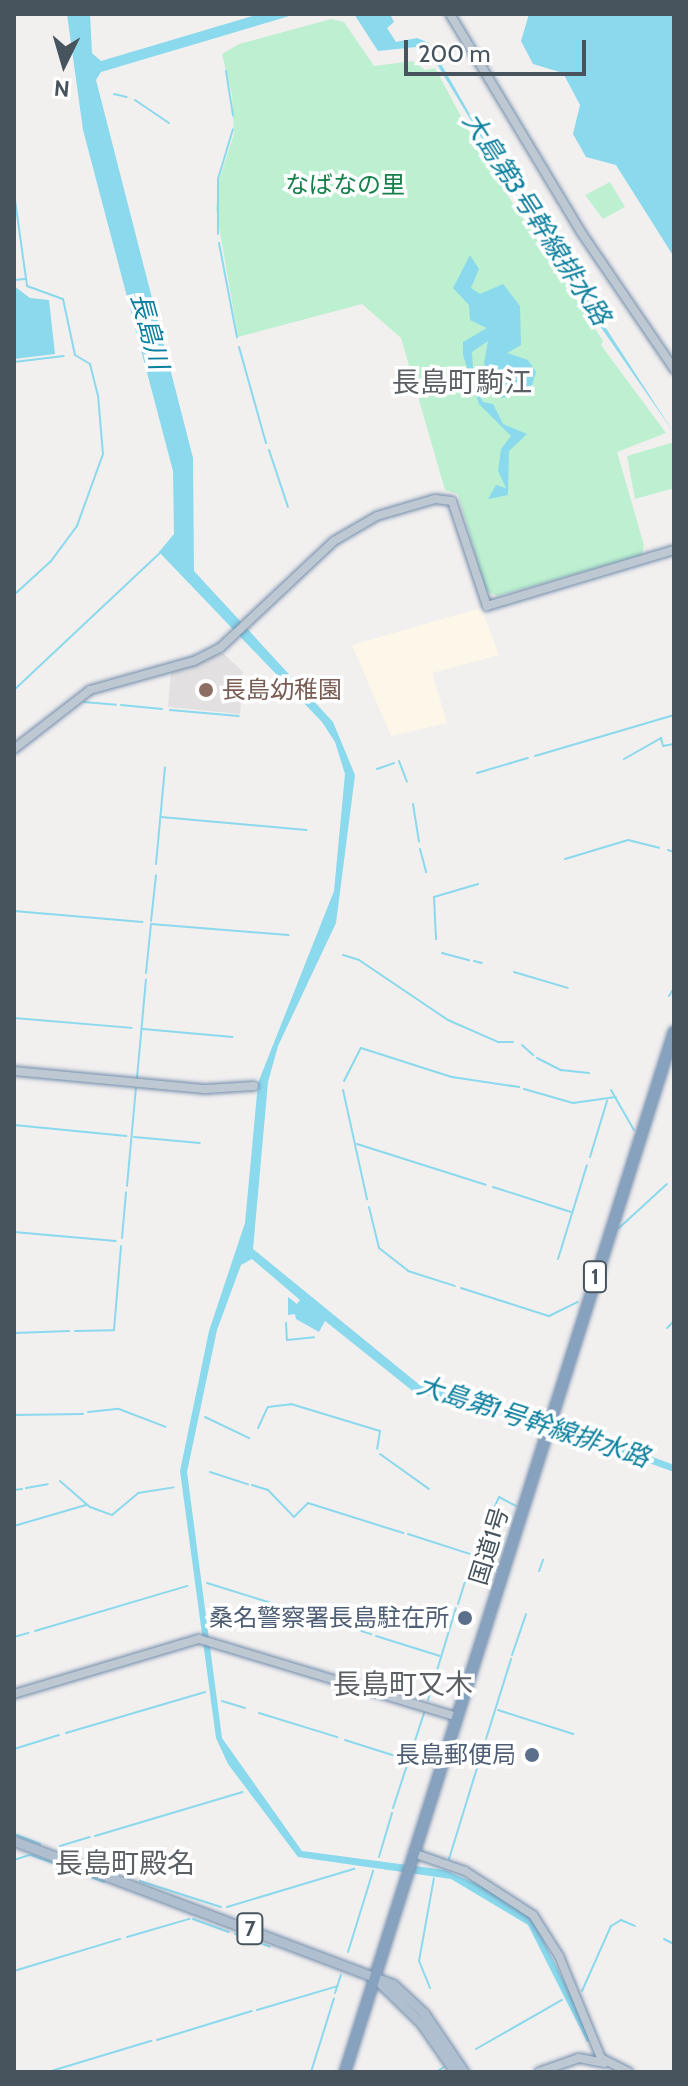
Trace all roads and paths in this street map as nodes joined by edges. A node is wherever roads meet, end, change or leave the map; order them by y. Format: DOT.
graph roads {
  1 [pos="450,14"];
  2 [pos="674,369"];
  3 [pos="674,550"];
  4 [pos="14,749"];
  5 [pos="674,1032"];
  6 [pos="14,1071"];
  7 [pos="254,1086"];
  8 [pos="14,1694"];
  9 [pos="457,1717"];
  10 [pos="14,1841"];
  11 [pos="412,1857"];
  12 [pos="374,1977"];
  13 [pos="605,2063"];
  14 [pos="345,2072"];
  15 [pos="455,2072"];
  16 [pos="464,2072"];
  17 [pos="539,2072"];
  18 [pos="629,2072"];
  1 -- 2 [label="street"];
  3 -- 4 [label="street"];
  5 -- 9 [label="highway, 国道1号 / 1"];
  6 -- 7 [label="street"];
  8 -- 9 [label="street"];
  9 -- 11 [label="highway, 国道1号 / 1"];
  10 -- 12 [label="main road, 7"];
  11 -- 12 [label="highway, 国道1号 / 1"];
  11 -- 13 [label="street"];
  12 -- 14 [label="highway, 国道1号 / 1"];
  12 -- 15 [label="main road, 7"];
  12 -- 16 [label="main road, 7"];
  13 -- 17 [label="street"];
  13 -- 18 [label="street"];
}
